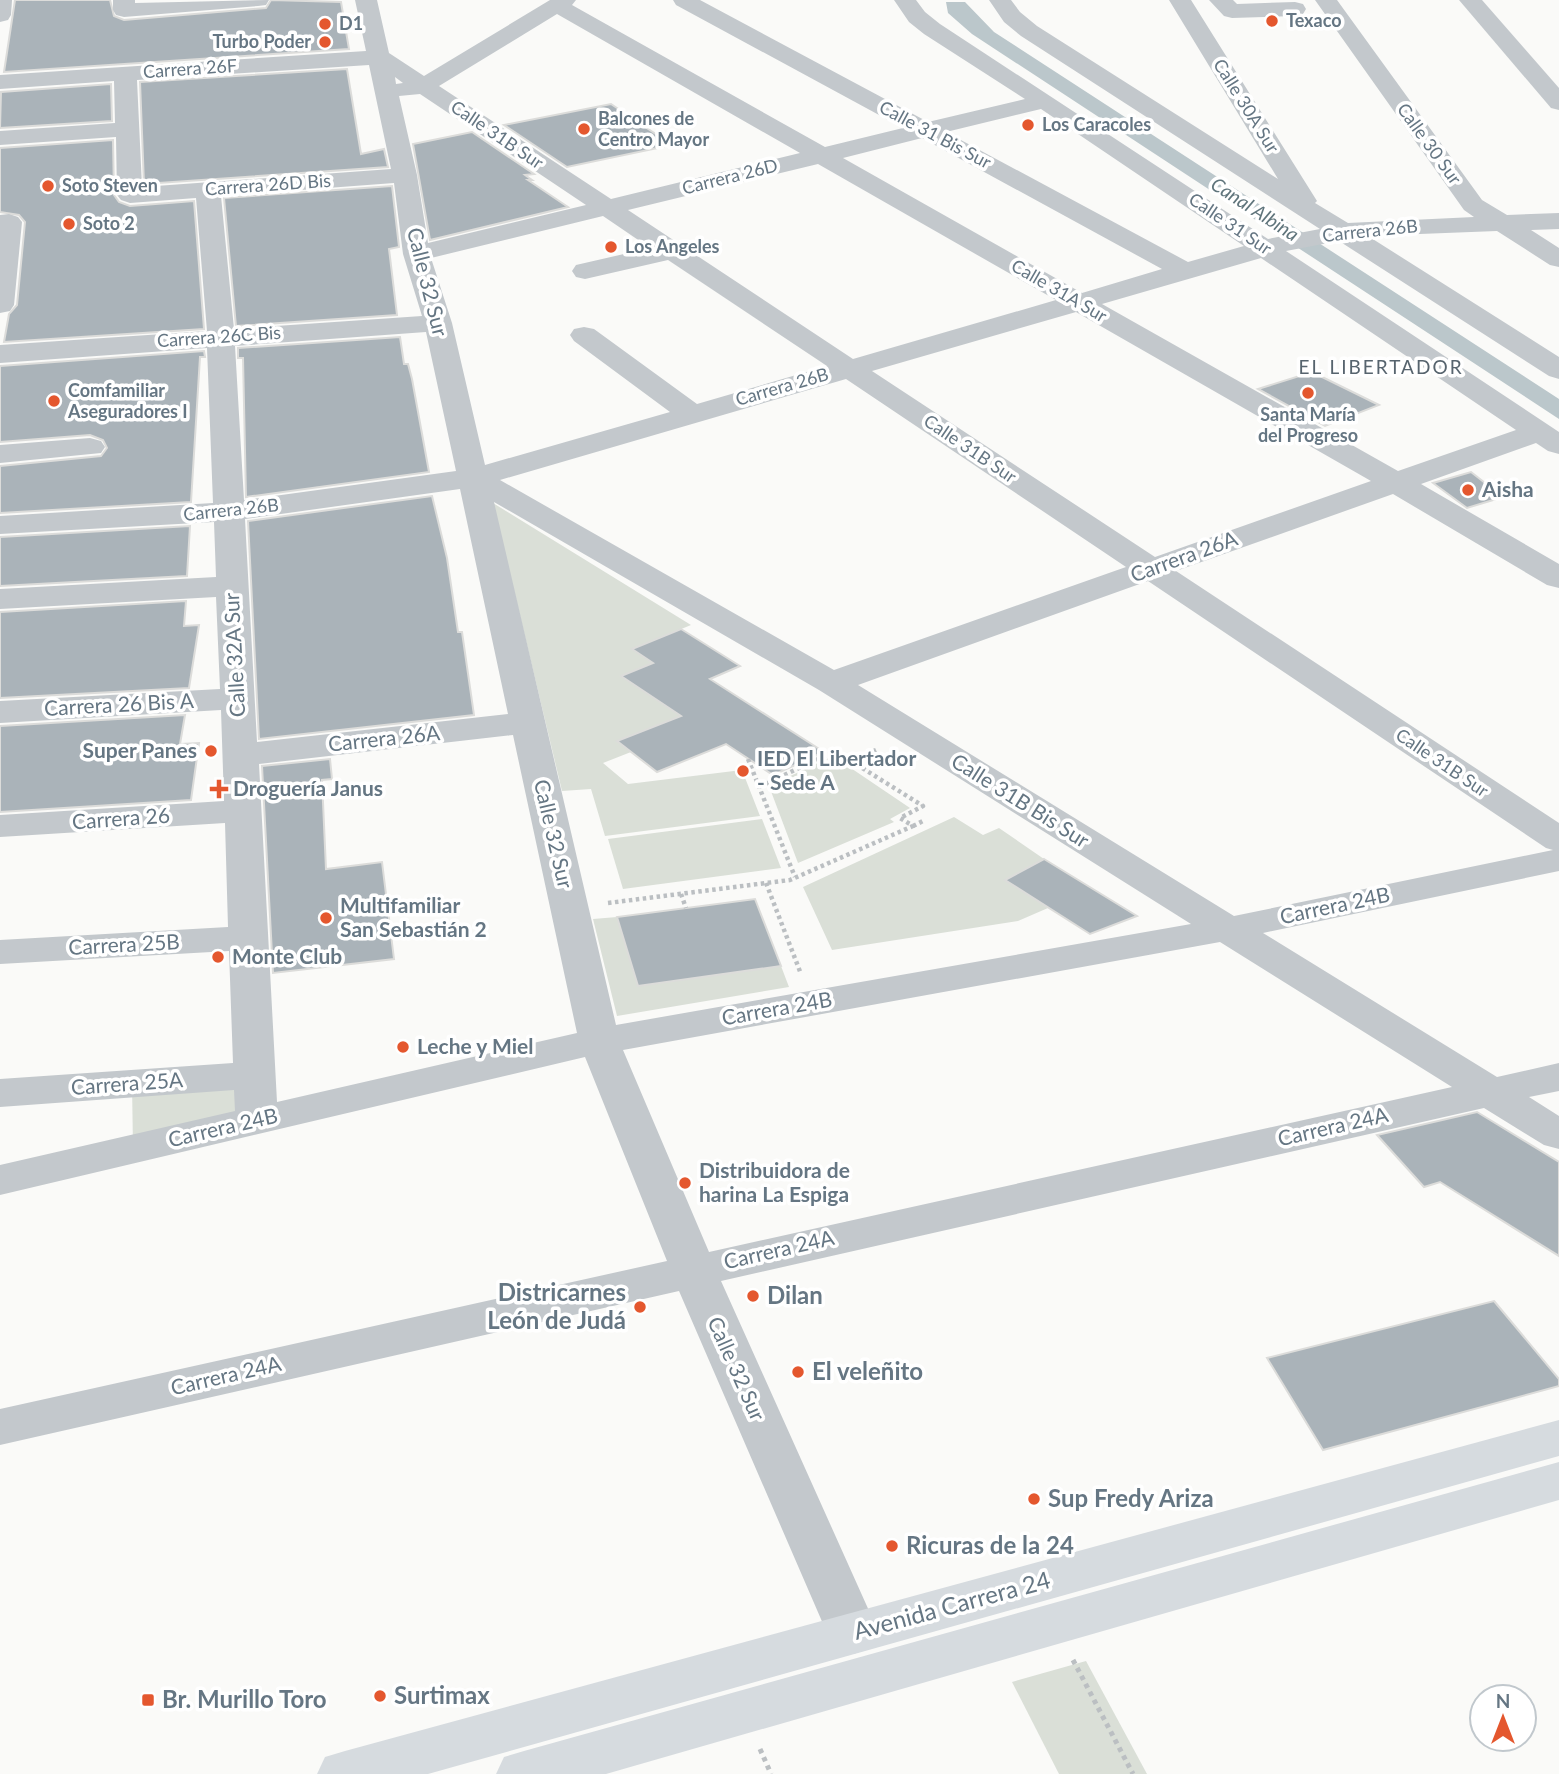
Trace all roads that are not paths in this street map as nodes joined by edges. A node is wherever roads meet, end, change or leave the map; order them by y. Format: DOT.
graph roads {
  1 [pos="1,0"];
  2 [pos="258,0"];
  3 [pos="366,0"];
  4 [pos="684,0"];
  5 [pos="905,0"];
  6 [pos="1000,0"];
  7 [pos="1180,0"];
  8 [pos="1220,0"];
  9 [pos="1470,0"];
  10 [pos="561,2"];
  11 [pos="124,5"];
  12 [pos="1292,5"];
  13 [pos="1332,8"];
  14 [pos="0,15"];
  15 [pos="380,57"];
  16 [pos="125,74"];
  17 [pos="0,82"];
  18 [pos="423,86"];
  19 [pos="386,93"];
  20 [pos="1045,101"];
  21 [pos="1559,103"];
  22 [pos="129,130"];
  23 [pos="926,130"];
  24 [pos="0,138"];
  25 [pos="821,155"];
  26 [pos="405,175"];
  27 [pos="208,189"];
  28 [pos="1473,205"];
  29 [pos="606,208"];
  30 [pos="1559,221"];
  31 [pos="4,223"];
  32 [pos="1499,223"];
  33 [pos="1324,227"];
  34 [pos="1272,246"];
  35 [pos="671,251"];
  36 [pos="416,254"];
  37 [pos="1559,259"];
  38 [pos="584,271"];
  39 [pos="1185,271"];
  40 [pos="1078,302"];
  41 [pos="0,305"];
  42 [pos="438,323"];
  43 [pos="584,335"];
  44 [pos="221,337"];
  45 [pos="0,354"];
  46 [pos="848,368"];
  47 [pos="1559,370"];
  48 [pos="692,414"];
  49 [pos="1549,439"];
  50 [pos="90,447"];
  51 [pos="0,454"];
  52 [pos="474,478"];
  53 [pos="1395,482"];
  54 [pos="227,512"];
  55 [pos="0,525"];
  56 [pos="1151,569"];
  57 [pos="1559,578"];
  58 [pos="232,586"];
  59 [pos="0,599"];
  60 [pos="831,684"];
  61 [pos="237,699"];
  62 [pos="0,712"];
  63 [pos="527,723"];
  64 [pos="240,755"];
  65 [pos="242,811"];
  66 [pos="0,826"];
  67 [pos="1559,840"];
  68 [pos="1559,860"];
  69 [pos="1227,929"];
  70 [pos="248,938"];
  71 [pos="0,952"];
  72 [pos="599,1041"];
  73 [pos="255,1075"];
  74 [pos="1559,1077"];
  75 [pos="1490,1092"];
  76 [pos="0,1093"];
  77 [pos="257,1121"];
  78 [pos="1559,1135"];
  79 [pos="0,1180"];
  80 [pos="693,1269"];
  81 [pos="0,1427"];
  82 [pos="1559,1438"];
  83 [pos="1559,1481"];
  84 [pos="853,1633"];
  85 [pos="345,1774"];
  86 [pos="524,1774"];
  1 -- 14 [label="street"];
  2 -- 11 [label="street"];
  3 -- 15 [label="street, Calle 32 Sur"];
  4 -- 23 [label="street, Calle 31 Bis Sur"];
  5 -- 20 [label="street, Calle 31 Sur"];
  6 -- 33 [label="street"];
  7 -- 33 [label="street, Calle 30A Sur"];
  8 -- 12 [label="street"];
  9 -- 21 [label="street"];
  10 -- 18 [label="street"];
  10 -- 25 [label="street, Calle 31A Sur"];
  12 -- 13 [label="street"];
  13 -- 28 [label="street, Calle 30 Sur"];
  15 -- 16 [label="street, Carrera 26F"];
  15 -- 18 [label="street, Calle 31B Sur"];
  15 -- 19 [label="street, Calle 32 Sur"];
  16 -- 17 [label="street, Carrera 26F"];
  16 -- 22 [label="street"];
  18 -- 19 [label="street"];
  18 -- 29 [label="street, Calle 31B Sur"];
  19 -- 26 [label="street, Calle 32 Sur"];
  20 -- 23 [label="street, Carrera 26D"];
  20 -- 34 [label="street, Calle 31 Sur"];
  22 -- 24 [label="street"];
  22 -- 27 [label="street, Carrera 26D Bis"];
  23 -- 25 [label="street, Carrera 26D"];
  23 -- 39 [label="street, Calle 31 Bis Sur"];
  25 -- 29 [label="street, Carrera 26D"];
  25 -- 40 [label="street, Calle 31A Sur"];
  26 -- 27 [label="street, Carrera 26D Bis"];
  26 -- 36 [label="street, Calle 32 Sur"];
  27 -- 44 [label="street, Calle 32A Sur"];
  28 -- 32 [label="street, Calle 30 Sur"];
  28 -- 33 [label="street"];
  29 -- 35 [label="street, Calle 31B Sur"];
  29 -- 36 [label="street, Carrera 26D"];
  30 -- 32 [label="street, Carrera 26B"];
  31 -- 41 [label="street"];
  32 -- 33 [label="street, Carrera 26B"];
  32 -- 37 [label="street, Calle 30 Sur"];
  33 -- 34 [label="street, Carrera 26B"];
  33 -- 47 [label="street"];
  34 -- 39 [label="street, Carrera 26B"];
  34 -- 49 [label="street, Calle 31 Sur"];
  35 -- 38 [label="street"];
  35 -- 46 [label="street, Calle 31B Sur"];
  36 -- 42 [label="street, Calle 32 Sur"];
  39 -- 40 [label="street, Carrera 26B"];
  40 -- 46 [label="street, Carrera 26B"];
  40 -- 53 [label="street, Calle 31A Sur"];
  42 -- 44 [label="street, Carrera 26C Bis"];
  42 -- 52 [label="street, Calle 32 Sur"];
  43 -- 48 [label="street"];
  44 -- 45 [label="street, Carrera 26C Bis"];
  44 -- 54 [label="street, Calle 32A Sur"];
  46 -- 48 [label="street, Carrera 26B"];
  46 -- 56 [label="street, Calle 31B Sur"];
  48 -- 52 [label="street, Carrera 26B"];
  49 -- 53 [label="street, Carrera 26A"];
  50 -- 51 [label="street"];
  52 -- 54 [label="street, Carrera 26B"];
  52 -- 60 [label="street, Calle 31B Bis Sur"];
  52 -- 63 [label="street, Calle 32 Sur"];
  53 -- 56 [label="street, Carrera 26A"];
  53 -- 57 [label="street, Calle 31A Sur"];
  54 -- 55 [label="street, Carrera 26B"];
  54 -- 58 [label="street, Calle 32A Sur"];
  56 -- 60 [label="street, Carrera 26A"];
  56 -- 67 [label="street, Calle 31B Sur"];
  58 -- 59 [label="street"];
  58 -- 61 [label="street, Calle 32A Sur"];
  60 -- 69 [label="street, Calle 31B Bis Sur"];
  61 -- 62 [label="street, Carrera 26 Bis A"];
  61 -- 64 [label="street, Calle 32A Sur"];
  63 -- 64 [label="street, Carrera 26A"];
  63 -- 72 [label="street, Calle 32 Sur"];
  64 -- 65 [label="street, Calle 32A Sur"];
  65 -- 66 [label="street, Carrera 26"];
  65 -- 70 [label="street, Calle 32A Sur"];
  68 -- 69 [label="street, Carrera 24B"];
  69 -- 72 [label="street, Carrera 24B"];
  69 -- 75 [label="street, Calle 31B Bis Sur"];
  70 -- 71 [label="street, Carrera 25B"];
  70 -- 73 [label="street, Calle 32A Sur"];
  72 -- 77 [label="street, Carrera 24B"];
  72 -- 80 [label="street, Calle 32 Sur"];
  73 -- 76 [label="street, Carrera 25A"];
  73 -- 77 [label="street, Calle 32A Sur"];
  74 -- 75 [label="street, Carrera 24A"];
  75 -- 78 [label="street, Calle 31B Bis Sur"];
  75 -- 80 [label="street, Carrera 24A"];
  77 -- 79 [label="street, Carrera 24B"];
  80 -- 81 [label="street, Carrera 24A"];
  80 -- 84 [label="street, Calle 32 Sur"];
  82 -- 84 [label="main road, Avenida Carrera 24"];
  83 -- 86 [label="main road, Avenida Carrera 24"];
  84 -- 85 [label="main road, Avenida Carrera 24"];
}
